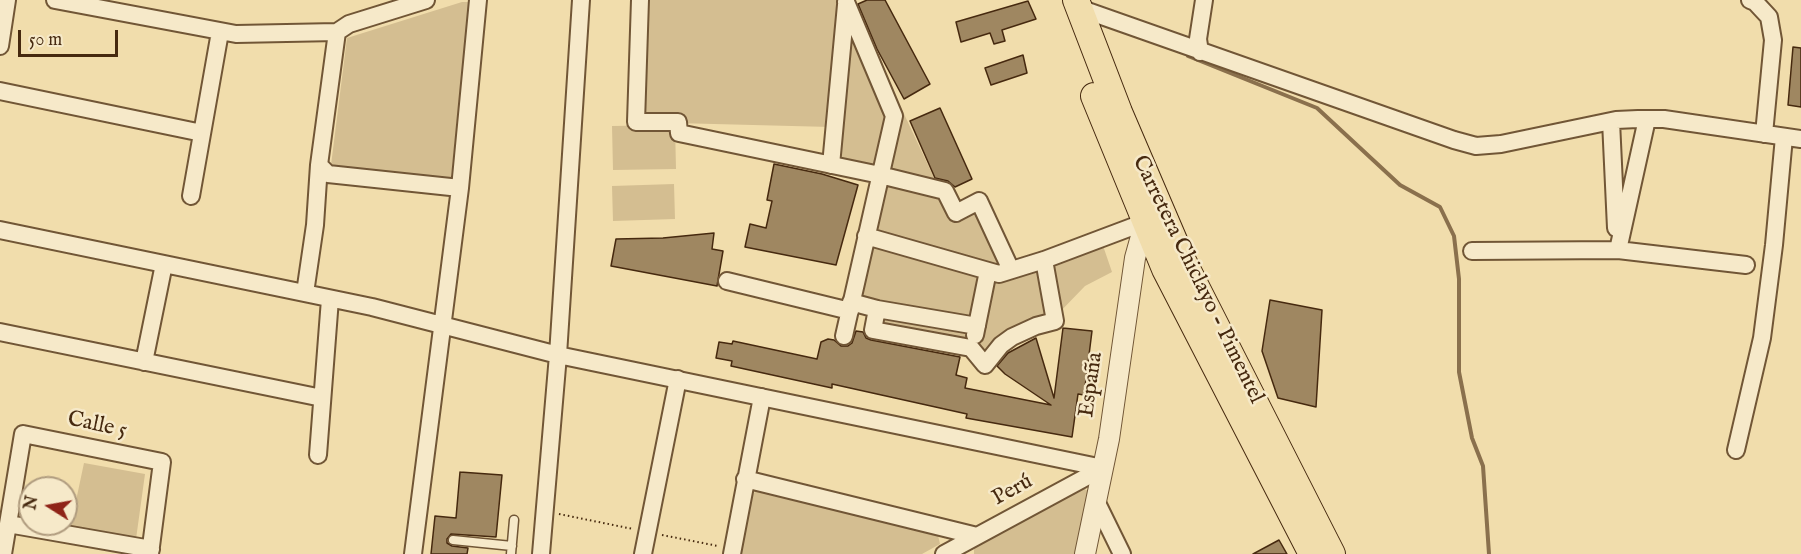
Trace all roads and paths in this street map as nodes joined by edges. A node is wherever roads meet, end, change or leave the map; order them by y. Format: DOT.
graph roads {
  1 [pos="7,0"];
  2 [pos="55,0"];
  3 [pos="426,0"];
  4 [pos="478,0"];
  5 [pos="581,0"];
  6 [pos="640,0"];
  7 [pos="1204,0"];
  8 [pos="1750,0"];
  9 [pos="846,1"];
  10 [pos="1072,3"];
  11 [pos="220,32"];
  12 [pos="337,32"];
  13 [pos="1,43"];
  14 [pos="1193,49"];
  15 [pos="0,91"];
  16 [pos="1647,119"];
  17 [pos="1611,121"];
  18 [pos="202,133"];
  19 [pos="1764,134"];
  20 [pos="1784,137"];
  21 [pos="1801,139"];
  22 [pos="319,165"];
  23 [pos="831,165"];
  24 [pos="880,175"];
  25 [pos="460,188"];
  26 [pos="191,196"];
  27 [pos="1145,222"];
  28 [pos="1,234"];
  29 [pos="866,236"];
  30 [pos="1618,250"];
  31 [pos="1472,251"];
  32 [pos="1044,260"];
  33 [pos="164,264"];
  34 [pos="1746,265"];
  35 [pos="1011,270"];
  36 [pos="988,271"];
  37 [pos="727,281"];
  38 [pos="305,293"];
  39 [pos="330,298"];
  40 [pos="851,306"];
  41 [pos="878,309"];
  42 [pos="933,318"];
  43 [pos="441,324"];
  44 [pos="977,326"];
  45 [pos="0,332"];
  46 [pos="844,336"];
  47 [pos="930,340"];
  48 [pos="971,348"];
  49 [pos="558,355"];
  50 [pos="144,362"];
  51 [pos="678,379"];
  52 [pos="762,397"];
  53 [pos="322,399"];
  54 [pos="1736,450"];
  55 [pos="318,455"];
  56 [pos="1103,468"];
  57 [pos="745,479"];
  58 [pos="1096,501"];
  59 [pos="545,511"];
  60 [pos="514,520"];
  61 [pos="8,524"];
  62 [pos="647,532"];
  63 [pos="977,536"];
  64 [pos="453,540"];
  65 [pos="512,550"];
  66 [pos="151,551"];
  67 [pos="732,551"];
  68 [pos="1317,553"];
  69 [pos="3,554"];
  70 [pos="413,554"];
  71 [pos="540,554"];
  72 [pos="644,554"];
  73 [pos="944,554"];
  74 [pos="1085,554"];
  75 [pos="1122,554"];
  1 -- 13 [label="street"];
  2 -- 11 [label="street"];
  3 -- 12 [label="street"];
  4 -- 25 [label="street"];
  5 -- 49 [label="street"];
  6 -- 23 [label="street"];
  7 -- 14 [label="street"];
  8 -- 19 [label="street"];
  9 -- 23 [label="street"];
  9 -- 24 [label="street"];
  10 -- 14 [label="street"];
  10 -- 27 [label="main road, Carretera Chiclayo - Pimentel"];
  10 -- 68 [label="main road, Carretera Chiclayo - Pimentel"];
  11 -- 12 [label="street"];
  11 -- 18 [label="street"];
  12 -- 22 [label="street"];
  14 -- 17 [label="street"];
  15 -- 18 [label="street"];
  16 -- 17 [label="street"];
  16 -- 19 [label="street"];
  16 -- 30 [label="street"];
  17 -- 30 [label="street"];
  18 -- 26 [label="street"];
  19 -- 20 [label="street"];
  20 -- 21 [label="street"];
  20 -- 54 [label="street"];
  22 -- 25 [label="street"];
  22 -- 38 [label="street"];
  23 -- 24 [label="street"];
  24 -- 29 [label="street"];
  24 -- 35 [label="street"];
  25 -- 43 [label="street"];
  27 -- 32 [label="street"];
  27 -- 56 [label="street, España"];
  27 -- 68 [label="main road, Carretera Chiclayo - Pimentel"];
  28 -- 33 [label="street"];
  29 -- 36 [label="street"];
  29 -- 40 [label="street"];
  30 -- 31 [label="street"];
  30 -- 34 [label="street"];
  32 -- 35 [label="street"];
  32 -- 48 [label="street"];
  33 -- 38 [label="street"];
  33 -- 50 [label="street"];
  35 -- 36 [label="street"];
  36 -- 44 [label="street"];
  37 -- 40 [label="street"];
  38 -- 39 [label="street"];
  39 -- 43 [label="street"];
  39 -- 53 [label="street"];
  40 -- 41 [label="street"];
  40 -- 46 [label="street"];
  41 -- 42 [label="street"];
  41 -- 47 [label="street"];
  42 -- 44 [label="street"];
  42 -- 47 [label="street"];
  43 -- 49 [label="street"];
  43 -- 70 [label="street"];
  44 -- 48 [label="street"];
  45 -- 50 [label="street"];
  47 -- 48 [label="street"];
  49 -- 51 [label="street"];
  49 -- 59 [label="street"];
  50 -- 53 [label="street"];
  51 -- 52 [label="street"];
  51 -- 62 [label="street"];
  52 -- 56 [label="street"];
  52 -- 57 [label="street"];
  53 -- 55 [label="street"];
  56 -- 58 [label="street, España"];
  56 -- 63 [label="street, Perú"];
  57 -- 63 [label="street"];
  57 -- 67 [label="street"];
  58 -- 74 [label="street, España"];
  58 -- 75 [label="street"];
  59 -- 62 [label="path"];
  59 -- 71 [label="street"];
  60 -- 65 [label="lane"];
  61 -- 66 [label="street"];
  61 -- 66 [label="street, Calle 5"];
  61 -- 69 [label="street"];
  62 -- 67 [label="path"];
  62 -- 72 [label="street"];
  63 -- 73 [label="street, Perú"];
  64 -- 65 [label="lane"];
}
